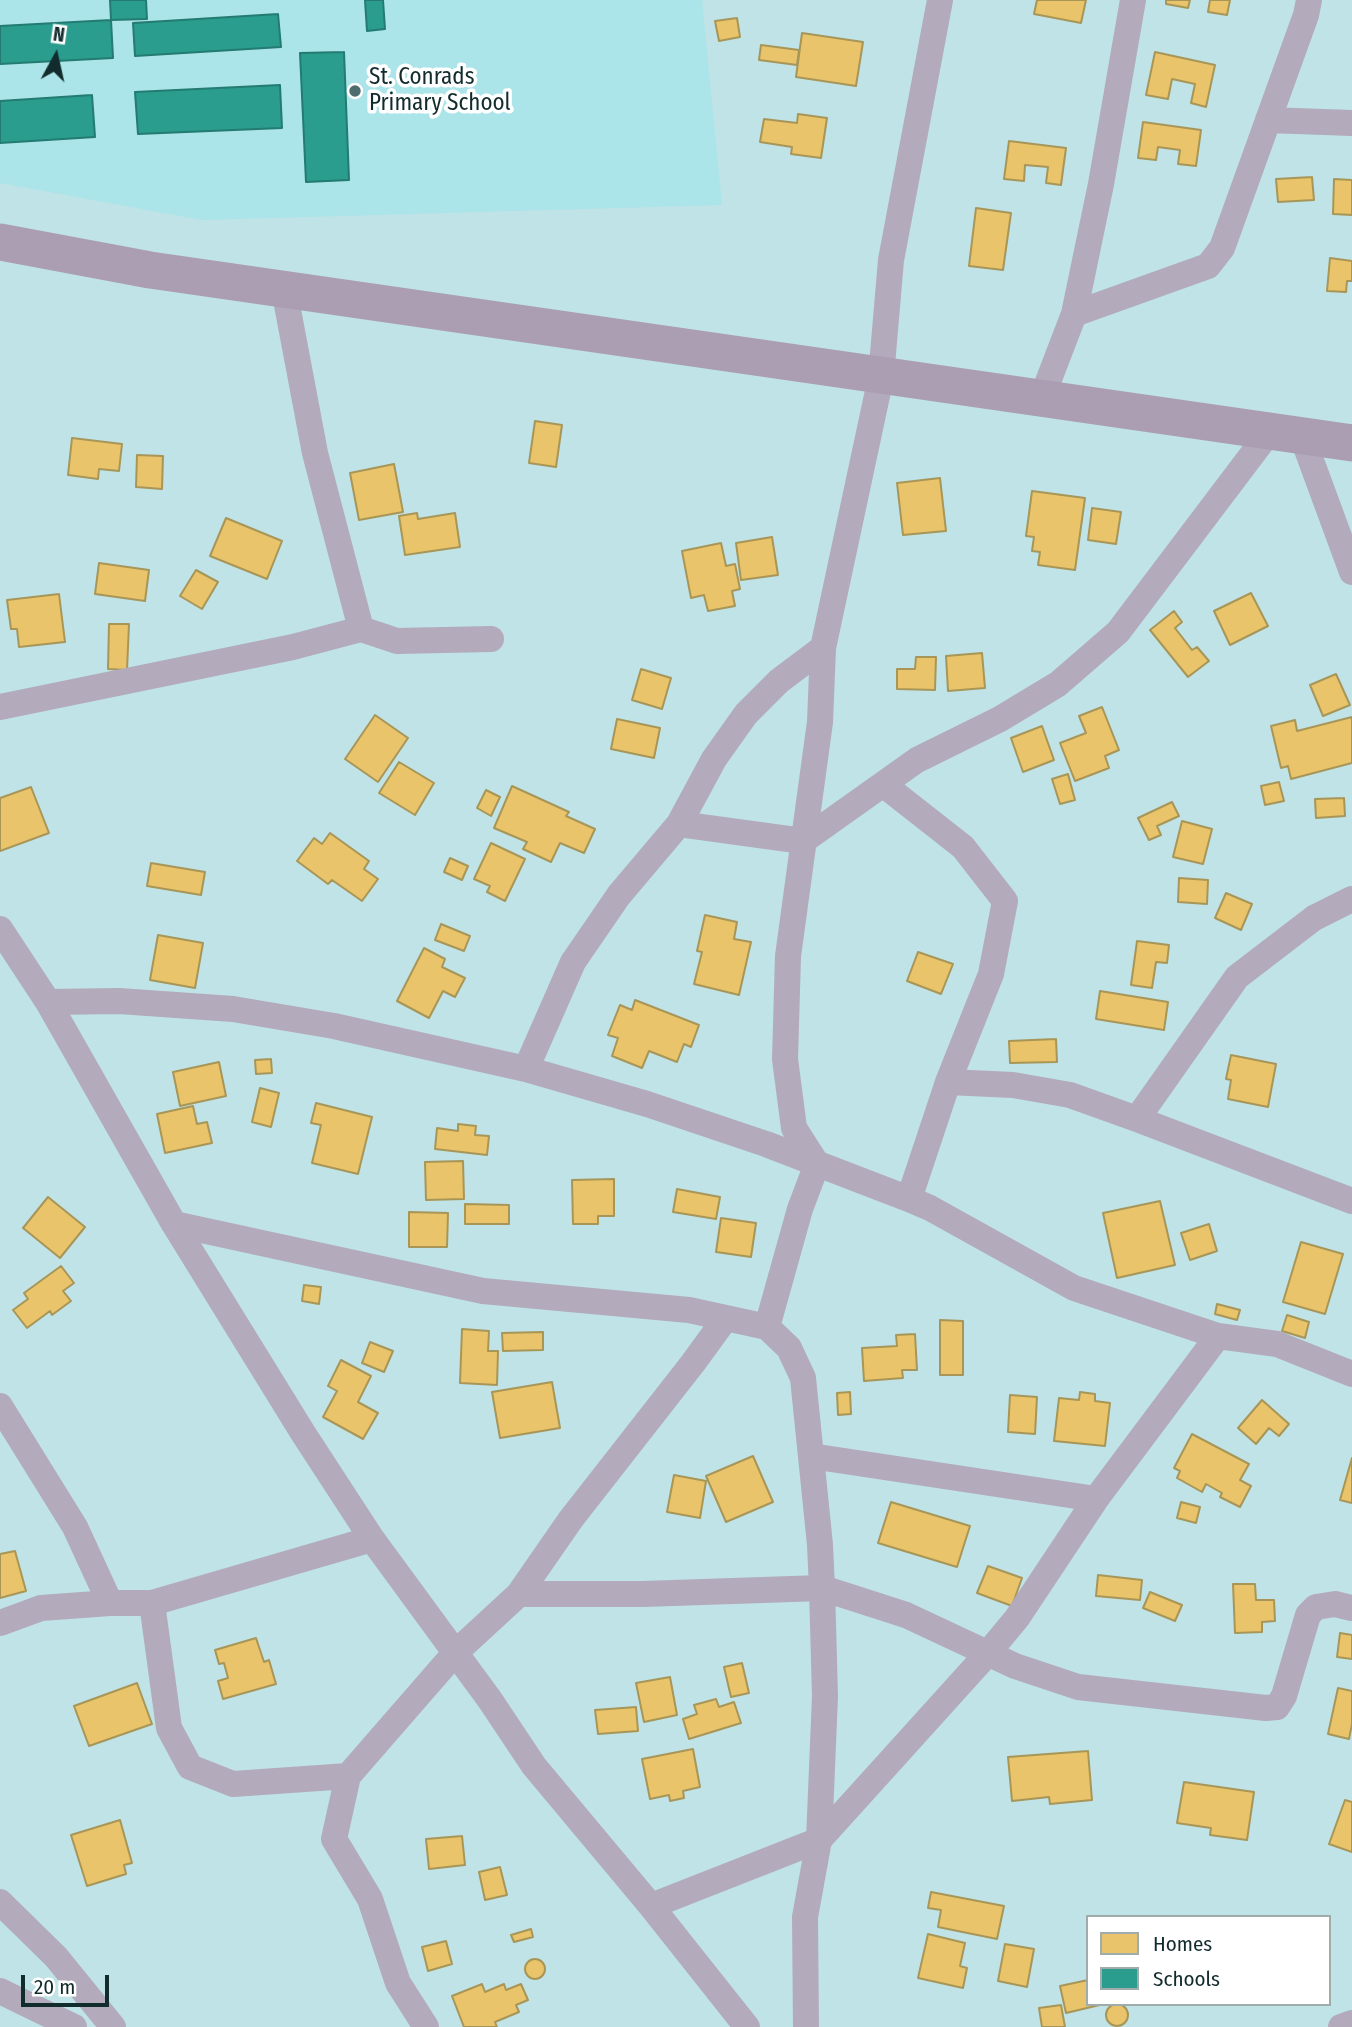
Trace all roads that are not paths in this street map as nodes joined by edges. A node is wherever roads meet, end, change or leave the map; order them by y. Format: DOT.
graph roads {
  1 [pos="940,0"];
  2 [pos="1133,0"];
  3 [pos="1310,0"];
  4 [pos="1352,103"];
  5 [pos="1268,120"];
  6 [pos="1308,123"];
  7 [pos="1352,123"];
  8 [pos="0,242"];
  9 [pos="284,289"];
  10 [pos="1074,314"];
  11 [pos="881,377"];
  12 [pos="1041,400"];
  13 [pos="1286,434"];
  14 [pos="1352,443"];
  15 [pos="1352,572"];
  16 [pos="361,629"];
  17 [pos="491,639"];
  18 [pos="823,648"];
  19 [pos="0,707"];
  20 [pos="884,785"];
  21 [pos="679,824"];
  22 [pos="803,841"];
  23 [pos="1352,899"];
  24 [pos="0,929"];
  25 [pos="48,1002"];
  26 [pos="526,1069"];
  27 [pos="948,1082"];
  28 [pos="1137,1119"];
  29 [pos="817,1164"];
  30 [pos="909,1199"];
  31 [pos="1352,1201"];
  32 [pos="174,1224"];
  33 [pos="725,1319"];
  34 [pos="766,1327"];
  35 [pos="1218,1336"];
  36 [pos="1352,1374"];
  37 [pos="0,1406"];
  38 [pos="811,1456"];
  39 [pos="1096,1499"];
  40 [pos="372,1539"];
  41 [pos="822,1587"];
  42 [pos="519,1594"];
  43 [pos="110,1603"];
  44 [pos="152,1604"];
  45 [pos="1352,1608"];
  46 [pos="0,1623"];
  47 [pos="455,1653"];
  48 [pos="988,1653"];
  49 [pos="348,1776"];
  50 [pos="819,1840"];
  51 [pos="0,1902"];
  52 [pos="651,1906"];
  53 [pos="0,1991"];
  54 [pos="1352,2023"];
  55 [pos="74,2027"];
  56 [pos="113,2027"];
  57 [pos="426,2027"];
  58 [pos="747,2027"];
  59 [pos="806,2027"];
  60 [pos="1341,2027"];
  1 -- 11 [label="street"];
  2 -- 10 [label="street"];
  3 -- 5 [label="street"];
  4 -- 6 [label="street"];
  5 -- 6 [label="street"];
  5 -- 10 [label="street"];
  6 -- 7 [label="street"];
  8 -- 9 [label="main road"];
  9 -- 11 [label="main road"];
  9 -- 16 [label="street"];
  10 -- 12 [label="street"];
  11 -- 12 [label="main road"];
  11 -- 18 [label="street"];
  12 -- 13 [label="main road"];
  13 -- 14 [label="main road"];
  13 -- 15 [label="street"];
  13 -- 20 [label="street"];
  16 -- 17 [label="street"];
  16 -- 19 [label="street"];
  18 -- 21 [label="street"];
  18 -- 22 [label="street"];
  20 -- 22 [label="street"];
  20 -- 27 [label="street"];
  21 -- 22 [label="street"];
  21 -- 26 [label="street"];
  22 -- 29 [label="street"];
  23 -- 28 [label="street"];
  24 -- 25 [label="street"];
  25 -- 26 [label="street"];
  25 -- 32 [label="street"];
  26 -- 29 [label="street"];
  27 -- 28 [label="street"];
  27 -- 30 [label="street"];
  28 -- 31 [label="street"];
  29 -- 30 [label="street"];
  29 -- 34 [label="street"];
  30 -- 35 [label="street"];
  32 -- 33 [label="street"];
  32 -- 40 [label="street"];
  33 -- 34 [label="street"];
  33 -- 42 [label="street"];
  34 -- 38 [label="street"];
  35 -- 36 [label="street"];
  35 -- 39 [label="street"];
  37 -- 43 [label="street"];
  38 -- 39 [label="street"];
  38 -- 41 [label="street"];
  39 -- 48 [label="street"];
  40 -- 44 [label="street"];
  40 -- 47 [label="street"];
  41 -- 42 [label="street"];
  41 -- 48 [label="street"];
  41 -- 50 [label="street"];
  42 -- 47 [label="street"];
  43 -- 44 [label="street"];
  43 -- 46 [label="street"];
  44 -- 49 [label="street"];
  45 -- 48 [label="street"];
  47 -- 49 [label="street"];
  47 -- 52 [label="street"];
  48 -- 50 [label="street"];
  49 -- 57 [label="street"];
  50 -- 52 [label="street"];
  50 -- 59 [label="street"];
  51 -- 56 [label="street"];
  52 -- 58 [label="street"];
  53 -- 55 [label="street"];
  54 -- 60 [label="street"];
}
